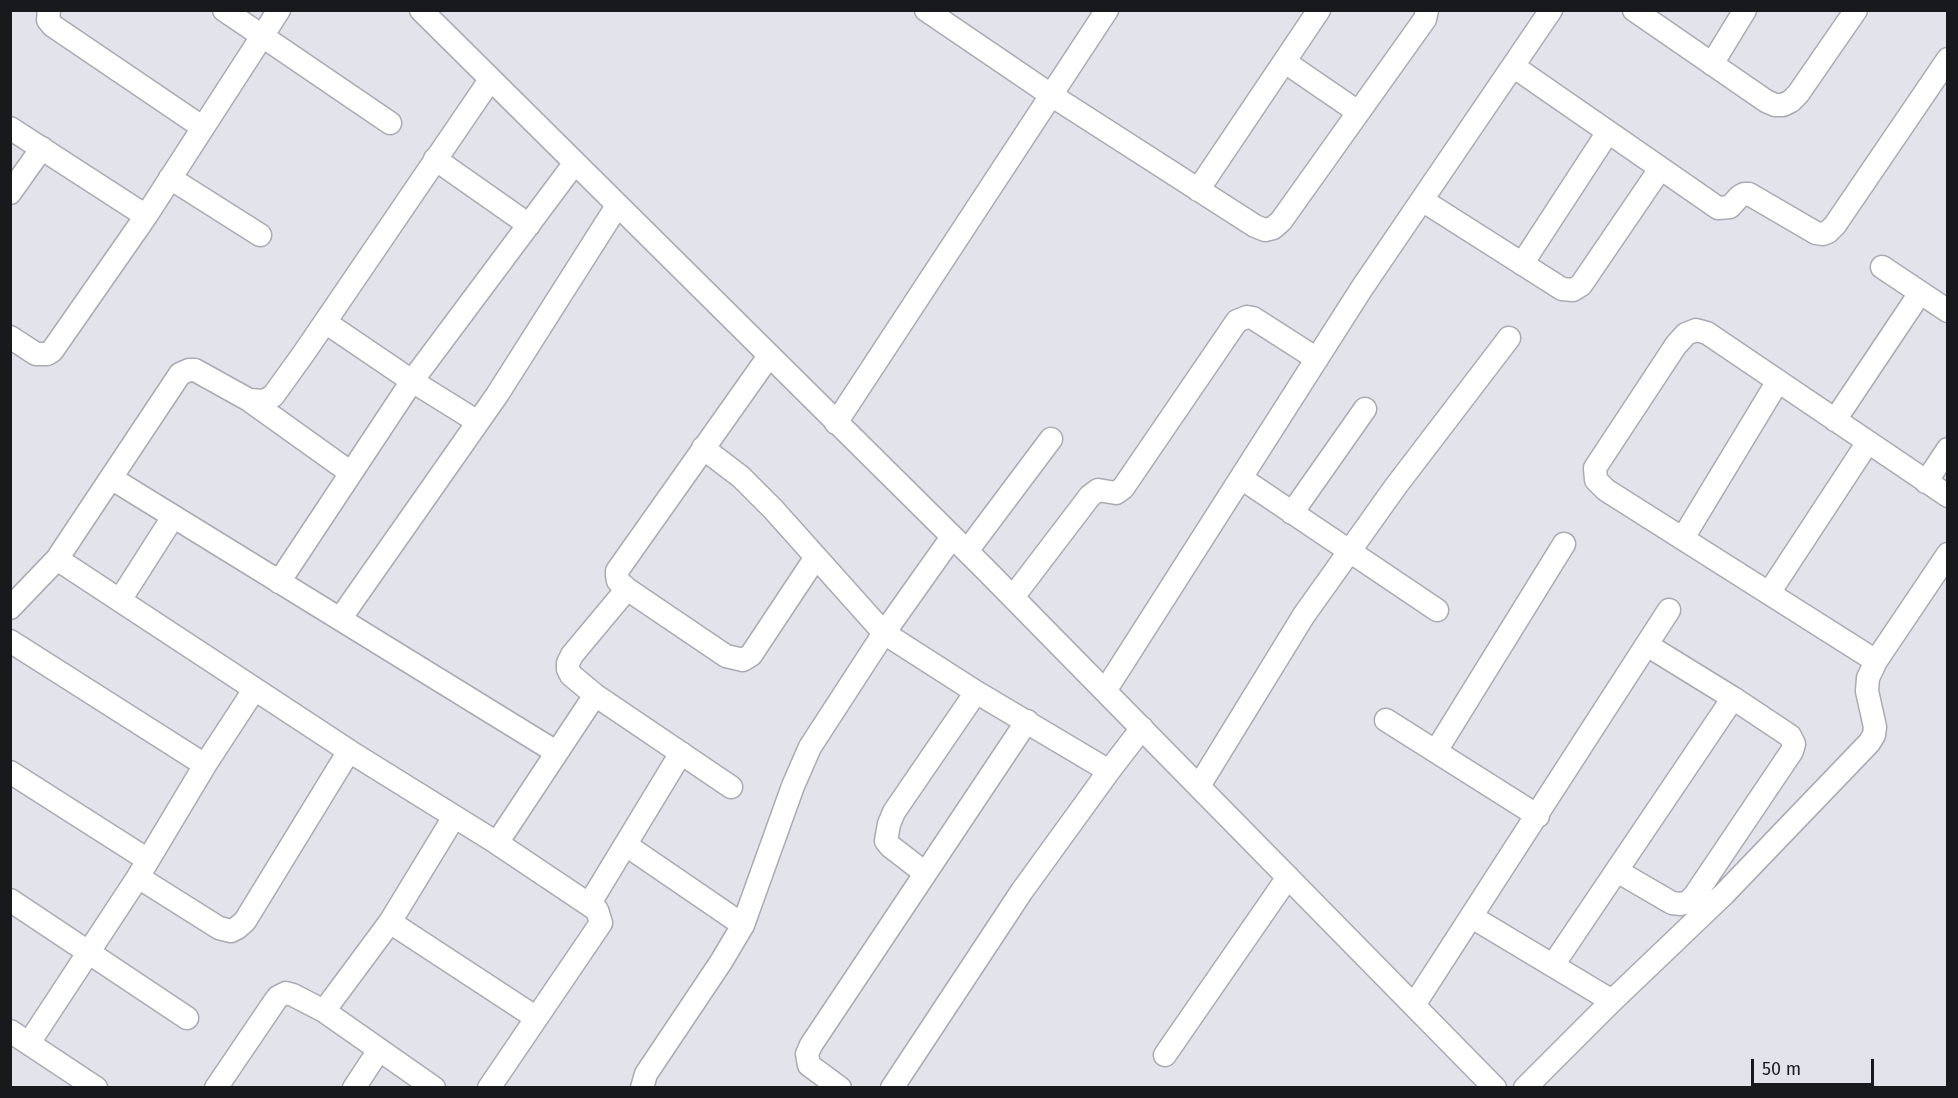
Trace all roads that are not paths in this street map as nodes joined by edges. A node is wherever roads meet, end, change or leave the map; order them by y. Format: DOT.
graph roads {
  1 [pos="49,10"];
  2 [pos="224,10"];
  3 [pos="279,10"];
  4 [pos="421,10"];
  5 [pos="926,10"];
  6 [pos="1107,10"];
  7 [pos="1320,10"];
  8 [pos="1427,10"];
  9 [pos="1551,10"];
  10 [pos="1634,10"];
  11 [pos="1745,10"];
  12 [pos="1856,10"];
  13 [pos="263,35"];
  14 [pos="1947,59"];
  15 [pos="1285,62"];
  16 [pos="1712,64"];
  17 [pos="1513,66"];
  18 [pos="490,80"];
  19 [pos="1051,95"];
  20 [pos="1358,112"];
  21 [pos="390,123"];
  22 [pos="202,127"];
  23 [pos="10,128"];
  24 [pos="1608,132"];
  25 [pos="42,148"];
  26 [pos="435,159"];
  27 [pos="574,164"];
  28 [pos="1660,169"];
  29 [pos="170,178"];
  30 [pos="1198,190"];
  31 [pos="10,193"];
  32 [pos="1422,200"];
  33 [pos="617,206"];
  34 [pos="146,216"];
  35 [pos="529,225"];
  36 [pos="260,235"];
  37 [pos="1522,264"];
  38 [pos="1882,267"];
  39 [pos="1920,293"];
  40 [pos="1947,311"];
  41 [pos="325,322"];
  42 [pos="10,337"];
  43 [pos="1509,338"];
  44 [pos="769,356"];
  45 [pos="1317,359"];
  46 [pos="412,381"];
  47 [pos="1778,381"];
  48 [pos="249,400"];
  49 [pos="1365,410"];
  50 [pos="1835,420"];
  51 [pos="478,422"];
  52 [pos="836,423"];
  53 [pos="1052,438"];
  54 [pos="1868,442"];
  55 [pos="703,448"];
  56 [pos="1947,449"];
  57 [pos="351,473"];
  58 [pos="111,478"];
  59 [pos="1241,478"];
  60 [pos="1926,482"];
  61 [pos="1947,496"];
  62 [pos="1292,513"];
  63 [pos="173,517"];
  64 [pos="1683,538"];
  65 [pos="959,544"];
  66 [pos="1564,544"];
  67 [pos="1349,552"];
  68 [pos="1947,554"];
  69 [pos="816,557"];
  70 [pos="57,559"];
  71 [pos="279,582"];
  72 [pos="627,589"];
  73 [pos="1769,593"];
  74 [pos="16,594"];
  75 [pos="1013,597"];
  76 [pos="120,600"];
  77 [pos="1437,610"];
  78 [pos="1669,610"];
  79 [pos="340,619"];
  80 [pos="884,633"];
  81 [pos="10,642"];
  82 [pos="1647,645"];
  83 [pos="1876,661"];
  84 [pos="254,690"];
  85 [pos="1106,691"];
  86 [pos="976,692"];
  87 [pos="595,695"];
  88 [pos="1733,698"];
  89 [pos="1386,720"];
  90 [pos="1027,721"];
  91 [pos="1142,728"];
  92 [pos="349,751"];
  93 [pos="1436,751"];
  94 [pos="556,753"];
  95 [pos="681,753"];
  96 [pos="205,765"];
  97 [pos="1109,771"];
  98 [pos="14,782"];
  99 [pos="1198,786"];
  100 [pos="731,787"];
  101 [pos="1538,816"];
  102 [pos="454,817"];
  103 [pos="497,843"];
  104 [pos="626,845"];
  105 [pos="143,869"];
  106 [pos="1617,871"];
  107 [pos="925,873"];
  108 [pos="1288,877"];
  109 [pos="10,900"];
  110 [pos="590,903"];
  111 [pos="1472,917"];
  112 [pos="390,922"];
  113 [pos="743,925"];
  114 [pos="89,952"];
  115 [pos="1553,965"];
  116 [pos="1612,1001"];
  117 [pos="1414,1005"];
  118 [pos="324,1011"];
  119 [pos="535,1017"];
  120 [pos="187,1018"];
  121 [pos="20,1037"];
  122 [pos="379,1050"];
  123 [pos="1165,1055"];
  124 [pos="96,1088"];
  125 [pos="216,1088"];
  126 [pos="354,1088"];
  127 [pos="434,1088"];
  128 [pos="489,1088"];
  129 [pos="642,1088"];
  130 [pos="840,1088"];
  131 [pos="892,1088"];
  132 [pos="1495,1088"];
  133 [pos="1525,1088"];
  1 -- 22 [label="street"];
  2 -- 13 [label="street"];
  3 -- 13 [label="street"];
  4 -- 18 [label="street"];
  5 -- 19 [label="street"];
  6 -- 19 [label="street"];
  7 -- 15 [label="street"];
  8 -- 20 [label="street"];
  9 -- 17 [label="street"];
  10 -- 16 [label="street"];
  11 -- 16 [label="street"];
  12 -- 16 [label="street"];
  13 -- 21 [label="street"];
  13 -- 22 [label="street"];
  14 -- 28 [label="street"];
  15 -- 20 [label="street"];
  15 -- 30 [label="street"];
  17 -- 24 [label="street"];
  17 -- 32 [label="street"];
  18 -- 26 [label="street"];
  18 -- 27 [label="street"];
  19 -- 30 [label="street"];
  19 -- 52 [label="street"];
  20 -- 30 [label="street"];
  22 -- 29 [label="street"];
  23 -- 25 [label="street"];
  24 -- 28 [label="street"];
  24 -- 37 [label="street"];
  25 -- 31 [label="street"];
  25 -- 34 [label="street"];
  26 -- 35 [label="street"];
  26 -- 41 [label="street"];
  27 -- 33 [label="street"];
  27 -- 35 [label="street"];
  28 -- 37 [label="street"];
  29 -- 34 [label="street"];
  29 -- 36 [label="street"];
  32 -- 37 [label="street"];
  32 -- 45 [label="street"];
  33 -- 44 [label="street"];
  33 -- 51 [label="street"];
  34 -- 42 [label="street"];
  35 -- 46 [label="street"];
  38 -- 39 [label="street"];
  39 -- 40 [label="street"];
  39 -- 50 [label="street"];
  41 -- 46 [label="street"];
  41 -- 48 [label="street"];
  43 -- 67 [label="street"];
  44 -- 52 [label="street"];
  44 -- 55 [label="street"];
  45 -- 59 [label="street"];
  45 -- 75 [label="street"];
  46 -- 51 [label="street"];
  46 -- 57 [label="street"];
  47 -- 50 [label="street"];
  47 -- 64 [label="street"];
  47 -- 64 [label="street"];
  48 -- 57 [label="street"];
  48 -- 58 [label="street"];
  49 -- 62 [label="street"];
  50 -- 54 [label="street"];
  51 -- 79 [label="street"];
  52 -- 65 [label="street"];
  53 -- 65 [label="street"];
  54 -- 60 [label="street"];
  54 -- 73 [label="street"];
  55 -- 69 [label="street"];
  55 -- 72 [label="street"];
  56 -- 60 [label="street"];
  57 -- 71 [label="street"];
  58 -- 63 [label="street"];
  58 -- 70 [label="street"];
  59 -- 62 [label="street"];
  59 -- 85 [label="street"];
  60 -- 61 [label="street"];
  62 -- 67 [label="street"];
  63 -- 71 [label="street"];
  63 -- 76 [label="street"];
  64 -- 73 [label="street"];
  65 -- 75 [label="street"];
  65 -- 80 [label="street"];
  66 -- 93 [label="street"];
  67 -- 77 [label="street"];
  67 -- 99 [label="street"];
  68 -- 83 [label="street"];
  69 -- 72 [label="street"];
  69 -- 80 [label="street"];
  70 -- 74 [label="street"];
  70 -- 76 [label="street"];
  71 -- 79 [label="street"];
  72 -- 87 [label="street"];
  73 -- 83 [label="street"];
  75 -- 85 [label="street"];
  76 -- 84 [label="street"];
  78 -- 82 [label="street"];
  79 -- 94 [label="street"];
  80 -- 86 [label="street"];
  80 -- 113 [label="street"];
  81 -- 96 [label="street"];
  82 -- 88 [label="street"];
  82 -- 101 [label="street"];
  83 -- 116 [label="street"];
  84 -- 92 [label="street"];
  84 -- 96 [label="street"];
  85 -- 91 [label="street"];
  86 -- 90 [label="street"];
  86 -- 107 [label="street"];
  87 -- 94 [label="street"];
  87 -- 95 [label="street"];
  88 -- 106 [label="street"];
  88 -- 106 [label="street"];
  89 -- 93 [label="street"];
  90 -- 97 [label="street"];
  90 -- 107 [label="street"];
  91 -- 97 [label="street"];
  91 -- 99 [label="street"];
  92 -- 102 [label="street"];
  92 -- 105 [label="street"];
  93 -- 101 [label="street"];
  94 -- 103 [label="street"];
  95 -- 100 [label="street"];
  95 -- 104 [label="street"];
  96 -- 105 [label="street"];
  97 -- 131 [label="street"];
  98 -- 105 [label="street"];
  99 -- 108 [label="street"];
  101 -- 111 [label="street"];
  102 -- 103 [label="street"];
  102 -- 112 [label="street"];
  103 -- 110 [label="street"];
  104 -- 110 [label="street"];
  104 -- 113 [label="street"];
  105 -- 114 [label="street"];
  106 -- 115 [label="street"];
  107 -- 130 [label="street"];
  108 -- 117 [label="street"];
  108 -- 123 [label="street"];
  109 -- 114 [label="street"];
  110 -- 119 [label="street"];
  111 -- 115 [label="street"];
  111 -- 117 [label="street"];
  112 -- 118 [label="street"];
  112 -- 119 [label="street"];
  113 -- 129 [label="street"];
  114 -- 120 [label="street"];
  114 -- 121 [label="street"];
  115 -- 116 [label="street"];
  116 -- 133 [label="street"];
  117 -- 132 [label="street"];
  118 -- 122 [label="street"];
  118 -- 125 [label="street"];
  119 -- 128 [label="street"];
  121 -- 124 [label="street"];
  122 -- 126 [label="street"];
  122 -- 127 [label="street"];
}
